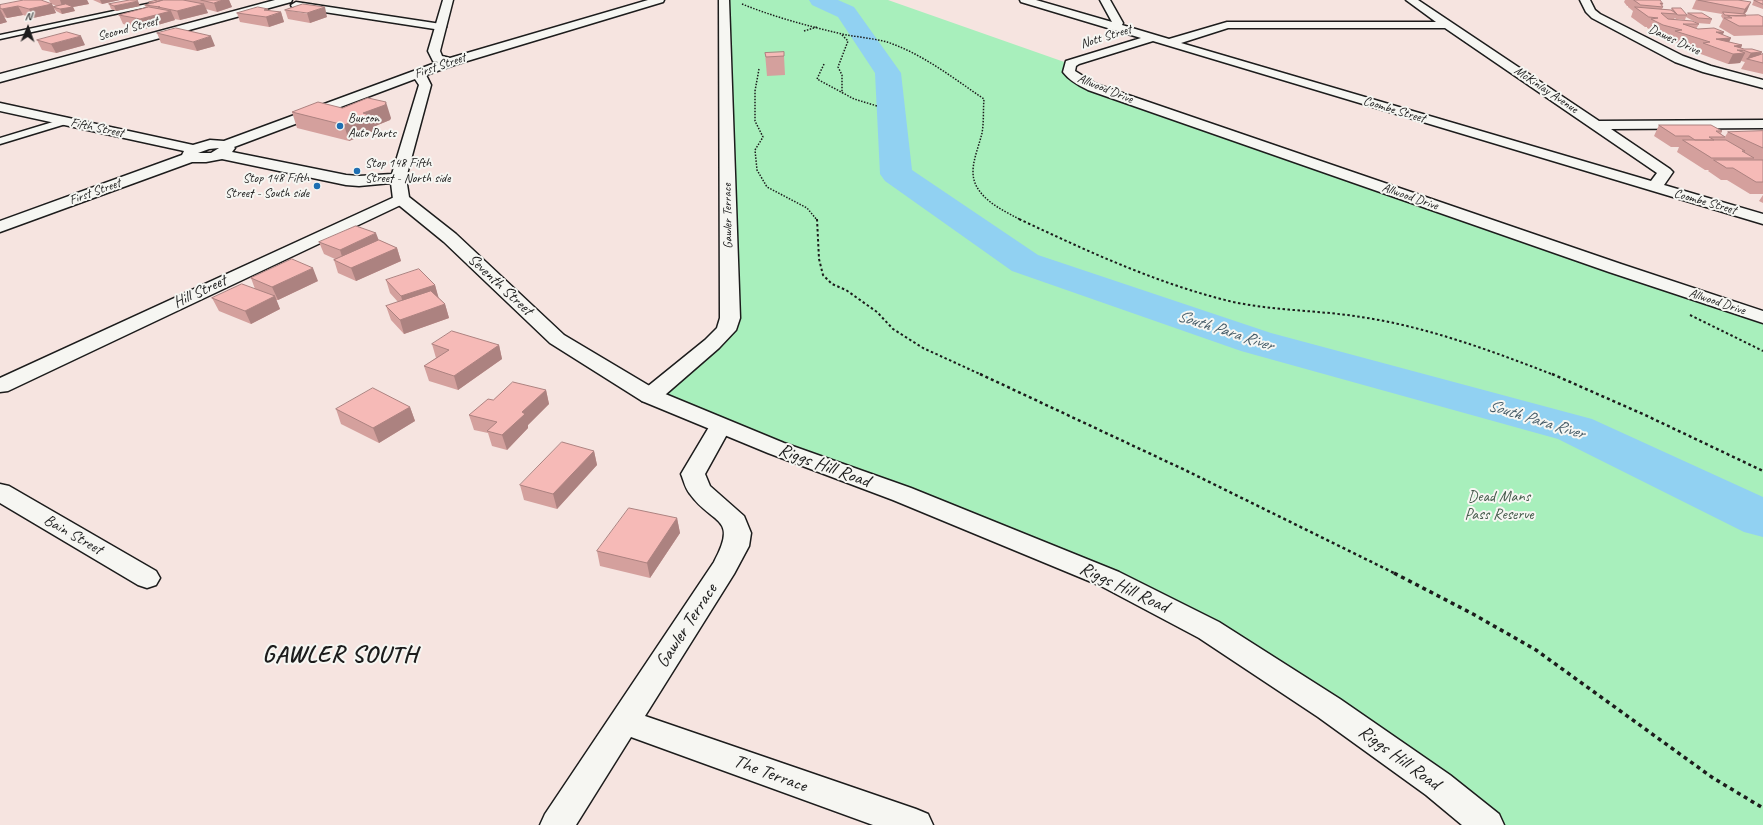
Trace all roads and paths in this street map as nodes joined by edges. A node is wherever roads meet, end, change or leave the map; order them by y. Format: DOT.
graph roads {
  1 [pos="176,0"];
  2 [pos="263,0"];
  3 [pos="448,0"];
  4 [pos="659,0"];
  5 [pos="1025,0"];
  6 [pos="1104,0"];
  7 [pos="1411,0"];
  8 [pos="1585,0"];
  9 [pos="283,1"];
  10 [pos="731,1"];
  11 [pos="1448,25"];
  12 [pos="441,27"];
  13 [pos="818,27"];
  14 [pos="1115,27"];
  15 [pos="804,31"];
  16 [pos="842,34"];
  17 [pos="0,37"];
  18 [pos="1152,38"];
  19 [pos="1168,43"];
  20 [pos="450,62"];
  21 [pos="824,64"];
  22 [pos="1070,64"];
  23 [pos="759,69"];
  24 [pos="415,75"];
  25 [pos="0,78"];
  26 [pos="1763,84"];
  27 [pos="842,93"];
  28 [pos="877,106"];
  29 [pos="0,107"];
  30 [pos="66,121"];
  31 [pos="1763,124"];
  32 [pos="1598,125"];
  33 [pos="0,141"];
  34 [pos="223,149"];
  35 [pos="193,153"];
  36 [pos="398,178"];
  37 [pos="1655,187"];
  38 [pos="401,199"];
  39 [pos="1763,219"];
  40 [pos="0,227"];
  41 [pos="1763,317"];
  42 [pos="0,386"];
  43 [pos="650,396"];
  44 [pos="720,427"];
  45 [pos="1763,471"];
  46 [pos="0,492"];
  47 [pos="147,578"];
  48 [pos="625,722"];
  49 [pos="1763,808"];
  50 [pos="557,825"];
  51 [pos="916,825"];
  52 [pos="1487,825"];
  1 -- 17 [label="lane"];
  2 -- 9 [label="street"];
  3 -- 12 [label="street"];
  4 -- 20 [label="street, First Street"];
  5 -- 14 [label="street, Coombe Street"];
  6 -- 14 [label="street"];
  7 -- 11 [label="street, McKinlay Avenue"];
  8 -- 26 [label="street, Dawes Drive"];
  9 -- 12 [label="street"];
  9 -- 25 [label="street, Second Street"];
  10 -- 13 [label="path"];
  10 -- 43 [label="street, Gawler Terrace"];
  11 -- 19 [label="street"];
  11 -- 32 [label="street, McKinlay Avenue"];
  12 -- 20 [label="street"];
  13 -- 15 [label="path"];
  13 -- 16 [label="path"];
  14 -- 18 [label="street, Coombe Street"];
  16 -- 27 [label="path"];
  16 -- 45 [label="path"];
  18 -- 19 [label="street, Coombe Street"];
  18 -- 22 [label="street, Nott Street"];
  19 -- 37 [label="street, Coombe Street"];
  20 -- 24 [label="street, First Street"];
  21 -- 27 [label="path"];
  22 -- 41 [label="street, Allwood Drive"];
  23 -- 49 [label="path"];
  24 -- 34 [label="street, First Street"];
  24 -- 36 [label="street"];
  27 -- 28 [label="path"];
  29 -- 30 [label="street, Fifth Street"];
  30 -- 33 [label="lane"];
  30 -- 35 [label="street, Fifth Street"];
  31 -- 32 [label="street"];
  32 -- 37 [label="street, McKinlay Avenue"];
  34 -- 35 [label="street"];
  34 -- 36 [label="street"];
  35 -- 40 [label="street, First Street"];
  36 -- 38 [label="street"];
  37 -- 39 [label="street, Coombe Street"];
  38 -- 42 [label="street, Hill Street"];
  38 -- 43 [label="street, Seventh Street"];
  43 -- 44 [label="street, Seventh Street"];
  44 -- 48 [label="street, Gawler Terrace"];
  44 -- 52 [label="street, Riggs Hill Road"];
  46 -- 47 [label="street, Bain Street"];
  48 -- 50 [label="street, Gawler Terrace"];
  48 -- 51 [label="street, The Terrace"];
}
